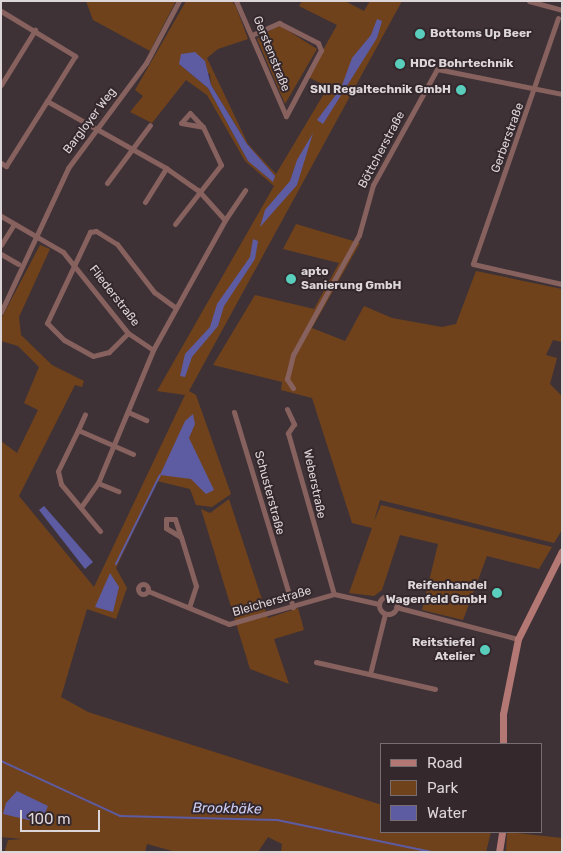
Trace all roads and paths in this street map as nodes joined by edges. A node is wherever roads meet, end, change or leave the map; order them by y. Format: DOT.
graph roads {
  1 [pos="179,1"];
  2 [pos="236,1"];
  3 [pos="529,1"];
  4 [pos="562,10"];
  5 [pos="1,11"];
  6 [pos="558,18"];
  7 [pos="35,30"];
  8 [pos="252,35"];
  9 [pos="1,85"];
  10 [pos="537,88"];
  11 [pos="562,94"];
  12 [pos="47,101"];
  13 [pos="150,125"];
  14 [pos="202,127"];
  15 [pos="94,128"];
  16 [pos="132,150"];
  17 [pos="1,163"];
  18 [pos="166,168"];
  19 [pos="107,183"];
  20 [pos="198,190"];
  21 [pos="245,190"];
  22 [pos="145,202"];
  23 [pos="1,216"];
  24 [pos="225,220"];
  25 [pos="14,224"];
  26 [pos="175,224"];
  27 [pos="36,237"];
  28 [pos="1,245"];
  29 [pos="1,254"];
  30 [pos="74,262"];
  31 [pos="18,264"];
  32 [pos="562,284"];
  33 [pos="176,308"];
  34 [pos="1,312"];
  35 [pos="128,333"];
  36 [pos="153,350"];
  37 [pos="293,388"];
  38 [pos="287,408"];
  39 [pos="128,412"];
  40 [pos="234,412"];
  41 [pos="84,414"];
  42 [pos="146,420"];
  43 [pos="78,430"];
  44 [pos="115,446"];
  45 [pos="133,454"];
  46 [pos="98,483"];
  47 [pos="118,491"];
  48 [pos="81,507"];
  49 [pos="100,531"];
  50 [pos="181,537"];
  51 [pos="562,551"];
  52 [pos="148,590"];
  53 [pos="334,594"];
  54 [pos="379,604"];
  55 [pos="190,605"];
  56 [pos="293,607"];
  57 [pos="396,607"];
  58 [pos="386,614"];
  59 [pos="518,638"];
  60 [pos="316,662"];
  61 [pos="370,674"];
  62 [pos="435,689"];
  63 [pos="503,743"];
  64 [pos="502,833"];
  65 [pos="499,852"];
  1 -- 15 [label="street, Bargloyer Weg"];
  2 -- 8 [label="street, Gerstenstraße"];
  3 -- 4 [label="street"];
  5 -- 7 [label="street"];
  6 -- 10 [label="street, Gerberstraße"];
  7 -- 9 [label="street"];
  7 -- 12 [label="street"];
  8 -- 8 [label="street, Gerstenstraße"];
  10 -- 11 [label="street"];
  10 -- 32 [label="street, Gerberstraße"];
  10 -- 37 [label="street, Böttcherstraße"];
  12 -- 15 [label="street"];
  12 -- 17 [label="street"];
  13 -- 16 [label="street"];
  14 -- 20 [label="street"];
  15 -- 16 [label="street"];
  15 -- 27 [label="street, Bargloyer Weg"];
  16 -- 18 [label="street"];
  16 -- 19 [label="street"];
  18 -- 20 [label="street"];
  18 -- 22 [label="street"];
  20 -- 24 [label="street"];
  20 -- 26 [label="street"];
  21 -- 24 [label="street"];
  23 -- 25 [label="street, Fliederstraße"];
  24 -- 33 [label="street"];
  25 -- 27 [label="street, Fliederstraße"];
  25 -- 28 [label="street"];
  27 -- 30 [label="street, Fliederstraße"];
  27 -- 34 [label="street, Bargloyer Weg"];
  29 -- 31 [label="street"];
  30 -- 33 [label="street"];
  30 -- 35 [label="street, Fliederstraße"];
  30 -- 35 [label="street"];
  33 -- 36 [label="street"];
  35 -- 36 [label="street, Fliederstraße"];
  36 -- 39 [label="street"];
  38 -- 53 [label="street, Weberstraße"];
  39 -- 42 [label="street"];
  39 -- 44 [label="street"];
  40 -- 56 [label="street, Schusterstraße"];
  41 -- 43 [label="street"];
  43 -- 44 [label="street"];
  43 -- 48 [label="street"];
  44 -- 45 [label="street"];
  44 -- 46 [label="street"];
  46 -- 47 [label="street"];
  46 -- 48 [label="street"];
  48 -- 49 [label="street"];
  50 -- 55 [label="street"];
  51 -- 59 [label="main road"];
  52 -- 55 [label="street, Bleicherstraße"];
  53 -- 54 [label="street"];
  53 -- 56 [label="street, Bleicherstraße"];
  54 -- 57 [label="street"];
  54 -- 58 [label="street"];
  55 -- 56 [label="street, Bleicherstraße"];
  57 -- 58 [label="street"];
  57 -- 59 [label="street"];
  58 -- 61 [label="street"];
  59 -- 63 [label="main road"];
  60 -- 61 [label="street"];
  61 -- 62 [label="street"];
  64 -- 65 [label="main road"];
}
